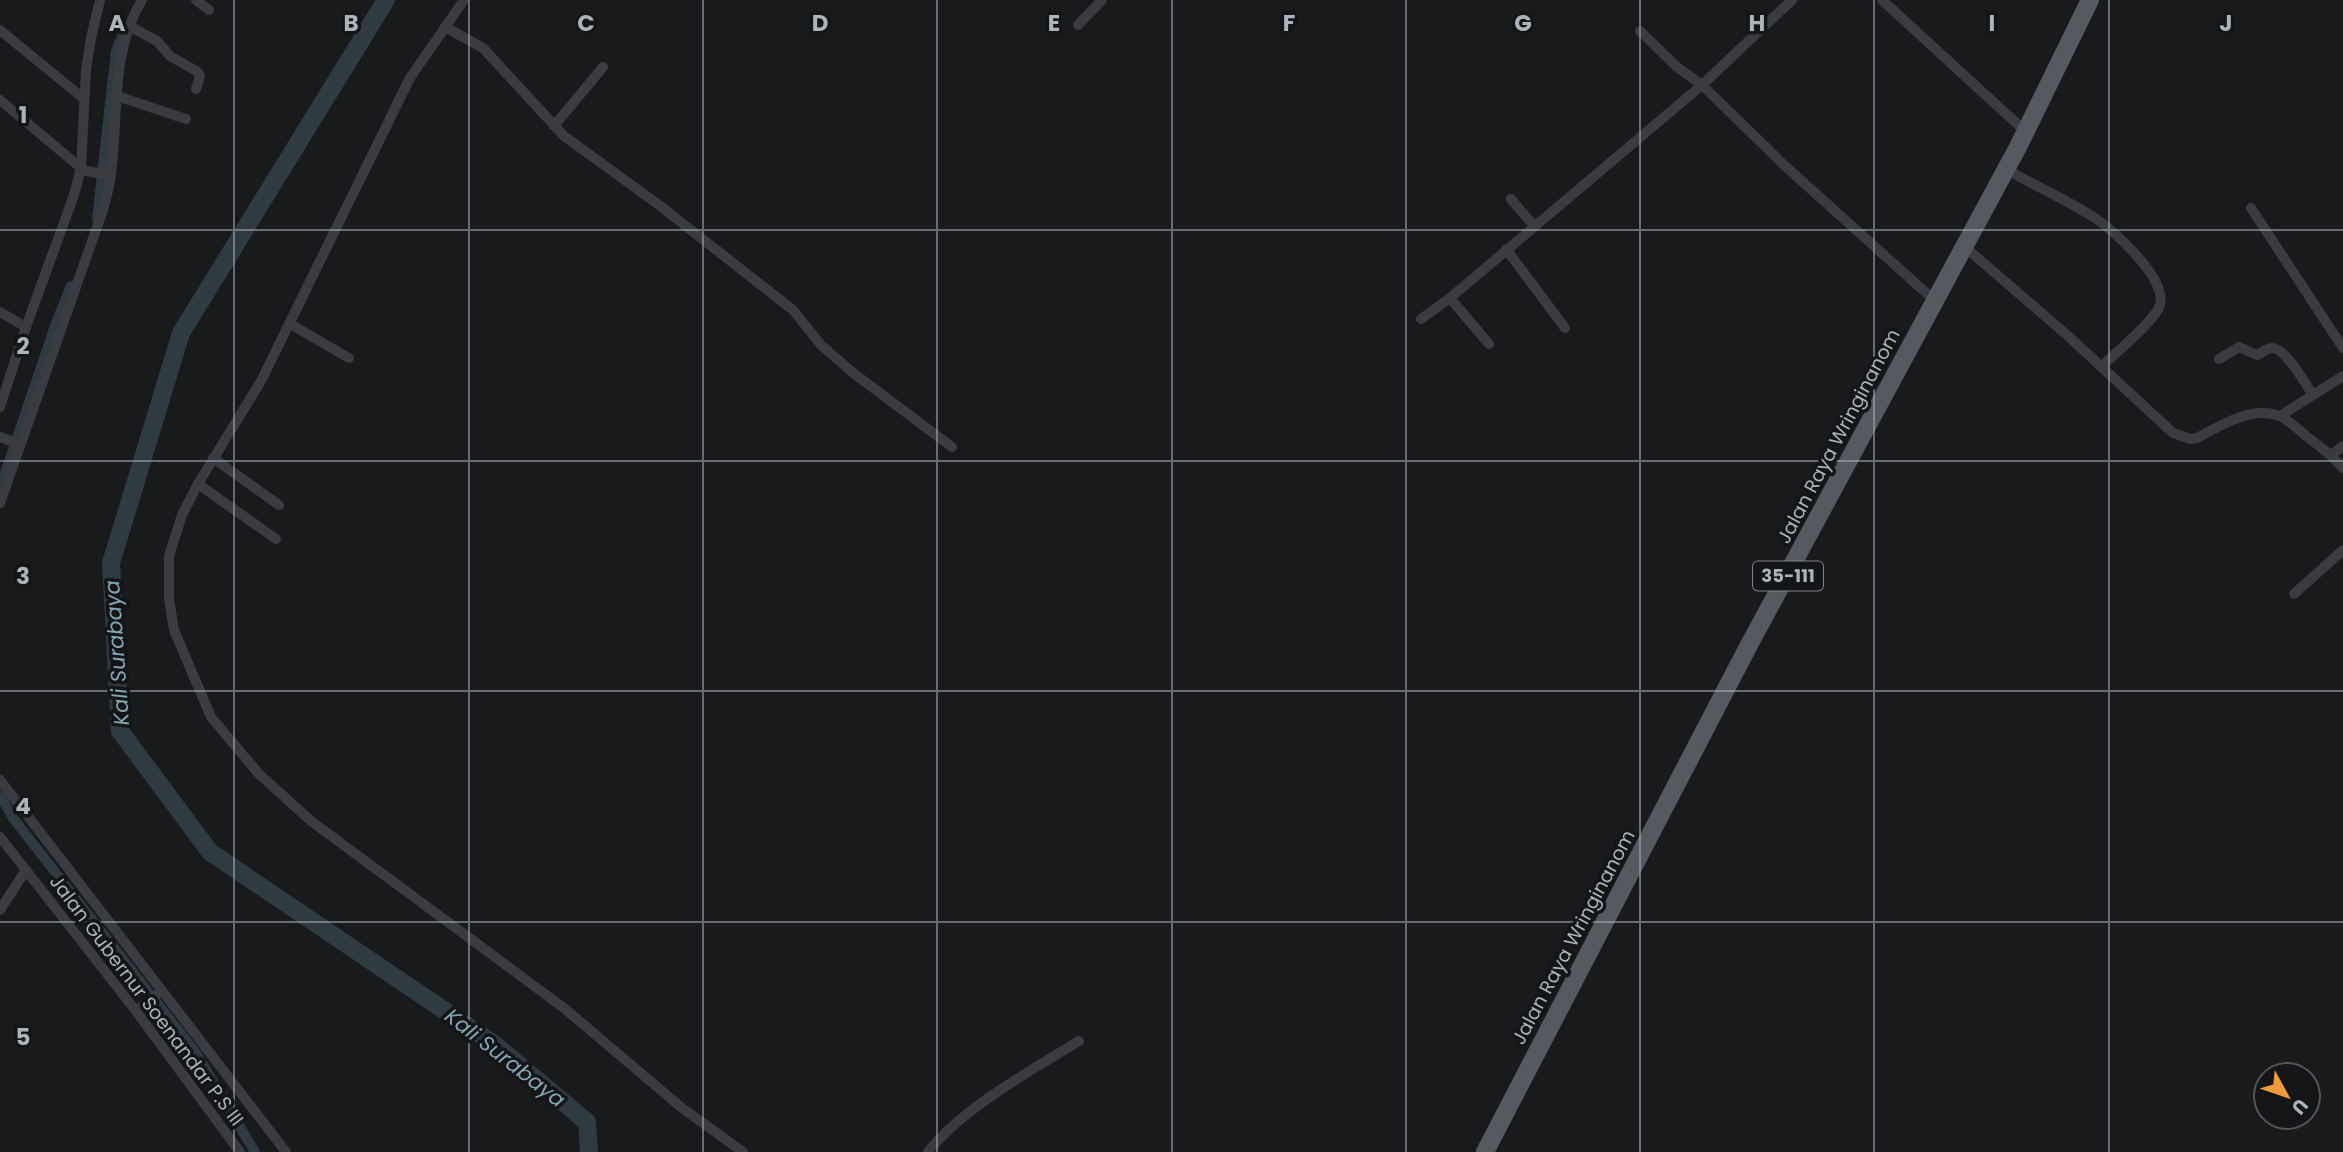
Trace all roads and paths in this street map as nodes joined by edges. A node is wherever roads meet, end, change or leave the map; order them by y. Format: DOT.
graph roads {
  1 [pos="100,0"];
  2 [pos="142,0"];
  3 [pos="196,0"];
  4 [pos="464,0"];
  5 [pos="1102,0"];
  6 [pos="1792,0"];
  7 [pos="1882,0"];
  8 [pos="2091,0"];
  9 [pos="209,10"];
  10 [pos="1078,25"];
  11 [pos="129,26"];
  12 [pos="445,27"];
  13 [pos="0,30"];
  14 [pos="1640,31"];
  15 [pos="603,66"];
  16 [pos="1702,85"];
  17 [pos="196,89"];
  18 [pos="117,96"];
  19 [pos="83,98"];
  20 [pos="0,100"];
  21 [pos="186,119"];
  22 [pos="554,125"];
  23 [pos="2026,132"];
  24 [pos="83,169"];
  25 [pos="2006,169"];
  26 [pos="109,175"];
  27 [pos="1511,199"];
  28 [pos="2251,208"];
  29 [pos="1534,226"];
  30 [pos="1965,247"];
  31 [pos="1506,249"];
  32 [pos="1450,298"];
  33 [pos="1934,300"];
  34 [pos="0,312"];
  35 [pos="1421,319"];
  36 [pos="290,324"];
  37 [pos="26,327"];
  38 [pos="1565,328"];
  39 [pos="1489,344"];
  40 [pos="2343,348"];
  41 [pos="349,358"];
  42 [pos="2219,359"];
  43 [pos="2101,367"];
  44 [pos="2343,376"];
  45 [pos="2312,395"];
  46 [pos="0,407"];
  47 [pos="2280,416"];
  48 [pos="0,437"];
  49 [pos="18,443"];
  50 [pos="2343,446"];
  51 [pos="952,447"];
  52 [pos="2331,455"];
  53 [pos="213,458"];
  54 [pos="2343,468"];
  55 [pos="198,484"];
  56 [pos="0,503"];
  57 [pos="278,505"];
  58 [pos="276,539"];
  59 [pos="2343,550"];
  60 [pos="2294,594"];
  61 [pos="0,780"];
  62 [pos="0,837"];
  63 [pos="26,870"];
  64 [pos="0,910"];
  65 [pos="159,992"];
  66 [pos="138,1009"];
  67 [pos="1079,1041"];
  68 [pos="240,1152"];
  69 [pos="286,1152"];
  70 [pos="743,1152"];
  71 [pos="928,1152"];
  72 [pos="1485,1152"];
  1 -- 19 [label="street"];
  2 -- 11 [label="street"];
  3 -- 9 [label="street"];
  4 -- 12 [label="street"];
  5 -- 10 [label="street"];
  6 -- 16 [label="street"];
  7 -- 23 [label="street"];
  8 -- 23 [label="main road, Jalan Raya Wringinanom / 35-111"];
  11 -- 17 [label="street"];
  11 -- 18 [label="street"];
  12 -- 22 [label="street"];
  12 -- 36 [label="street"];
  13 -- 19 [label="street"];
  14 -- 16 [label="street"];
  15 -- 22 [label="street"];
  16 -- 29 [label="street"];
  16 -- 33 [label="street"];
  18 -- 21 [label="street"];
  18 -- 26 [label="street"];
  19 -- 24 [label="street"];
  20 -- 24 [label="street"];
  22 -- 51 [label="street"];
  23 -- 25 [label="main road, Jalan Raya Wringinanom / 35-111"];
  24 -- 26 [label="street"];
  24 -- 37 [label="street"];
  25 -- 30 [label="main road, Jalan Raya Wringinanom / 35-111"];
  25 -- 43 [label="street"];
  26 -- 49 [label="street"];
  27 -- 29 [label="street"];
  28 -- 40 [label="street"];
  29 -- 31 [label="street"];
  30 -- 33 [label="main road, Jalan Raya Wringinanom / 35-111"];
  30 -- 43 [label="street"];
  31 -- 32 [label="street"];
  31 -- 38 [label="street"];
  32 -- 35 [label="street"];
  32 -- 39 [label="street"];
  33 -- 72 [label="main road, Jalan Raya Wringinanom / 35-111"];
  34 -- 37 [label="street"];
  36 -- 41 [label="street"];
  36 -- 53 [label="street"];
  37 -- 46 [label="street"];
  42 -- 45 [label="street"];
  43 -- 47 [label="street"];
  44 -- 45 [label="street"];
  45 -- 47 [label="street"];
  47 -- 52 [label="street"];
  48 -- 49 [label="street"];
  49 -- 56 [label="street"];
  50 -- 52 [label="street"];
  52 -- 54 [label="street"];
  53 -- 55 [label="street"];
  53 -- 57 [label="street"];
  55 -- 58 [label="street"];
  55 -- 70 [label="street"];
  59 -- 60 [label="street"];
  61 -- 65 [label="street"];
  62 -- 63 [label="street, Jalan Gubernur Soenandar P.S III"];
  63 -- 64 [label="street"];
  63 -- 66 [label="street, Jalan Gubernur Soenandar P.S III"];
  65 -- 66 [label="street"];
  65 -- 69 [label="street"];
  66 -- 68 [label="street, Jalan Gubernur Soenandar P.S III"];
  67 -- 71 [label="street"];
}
